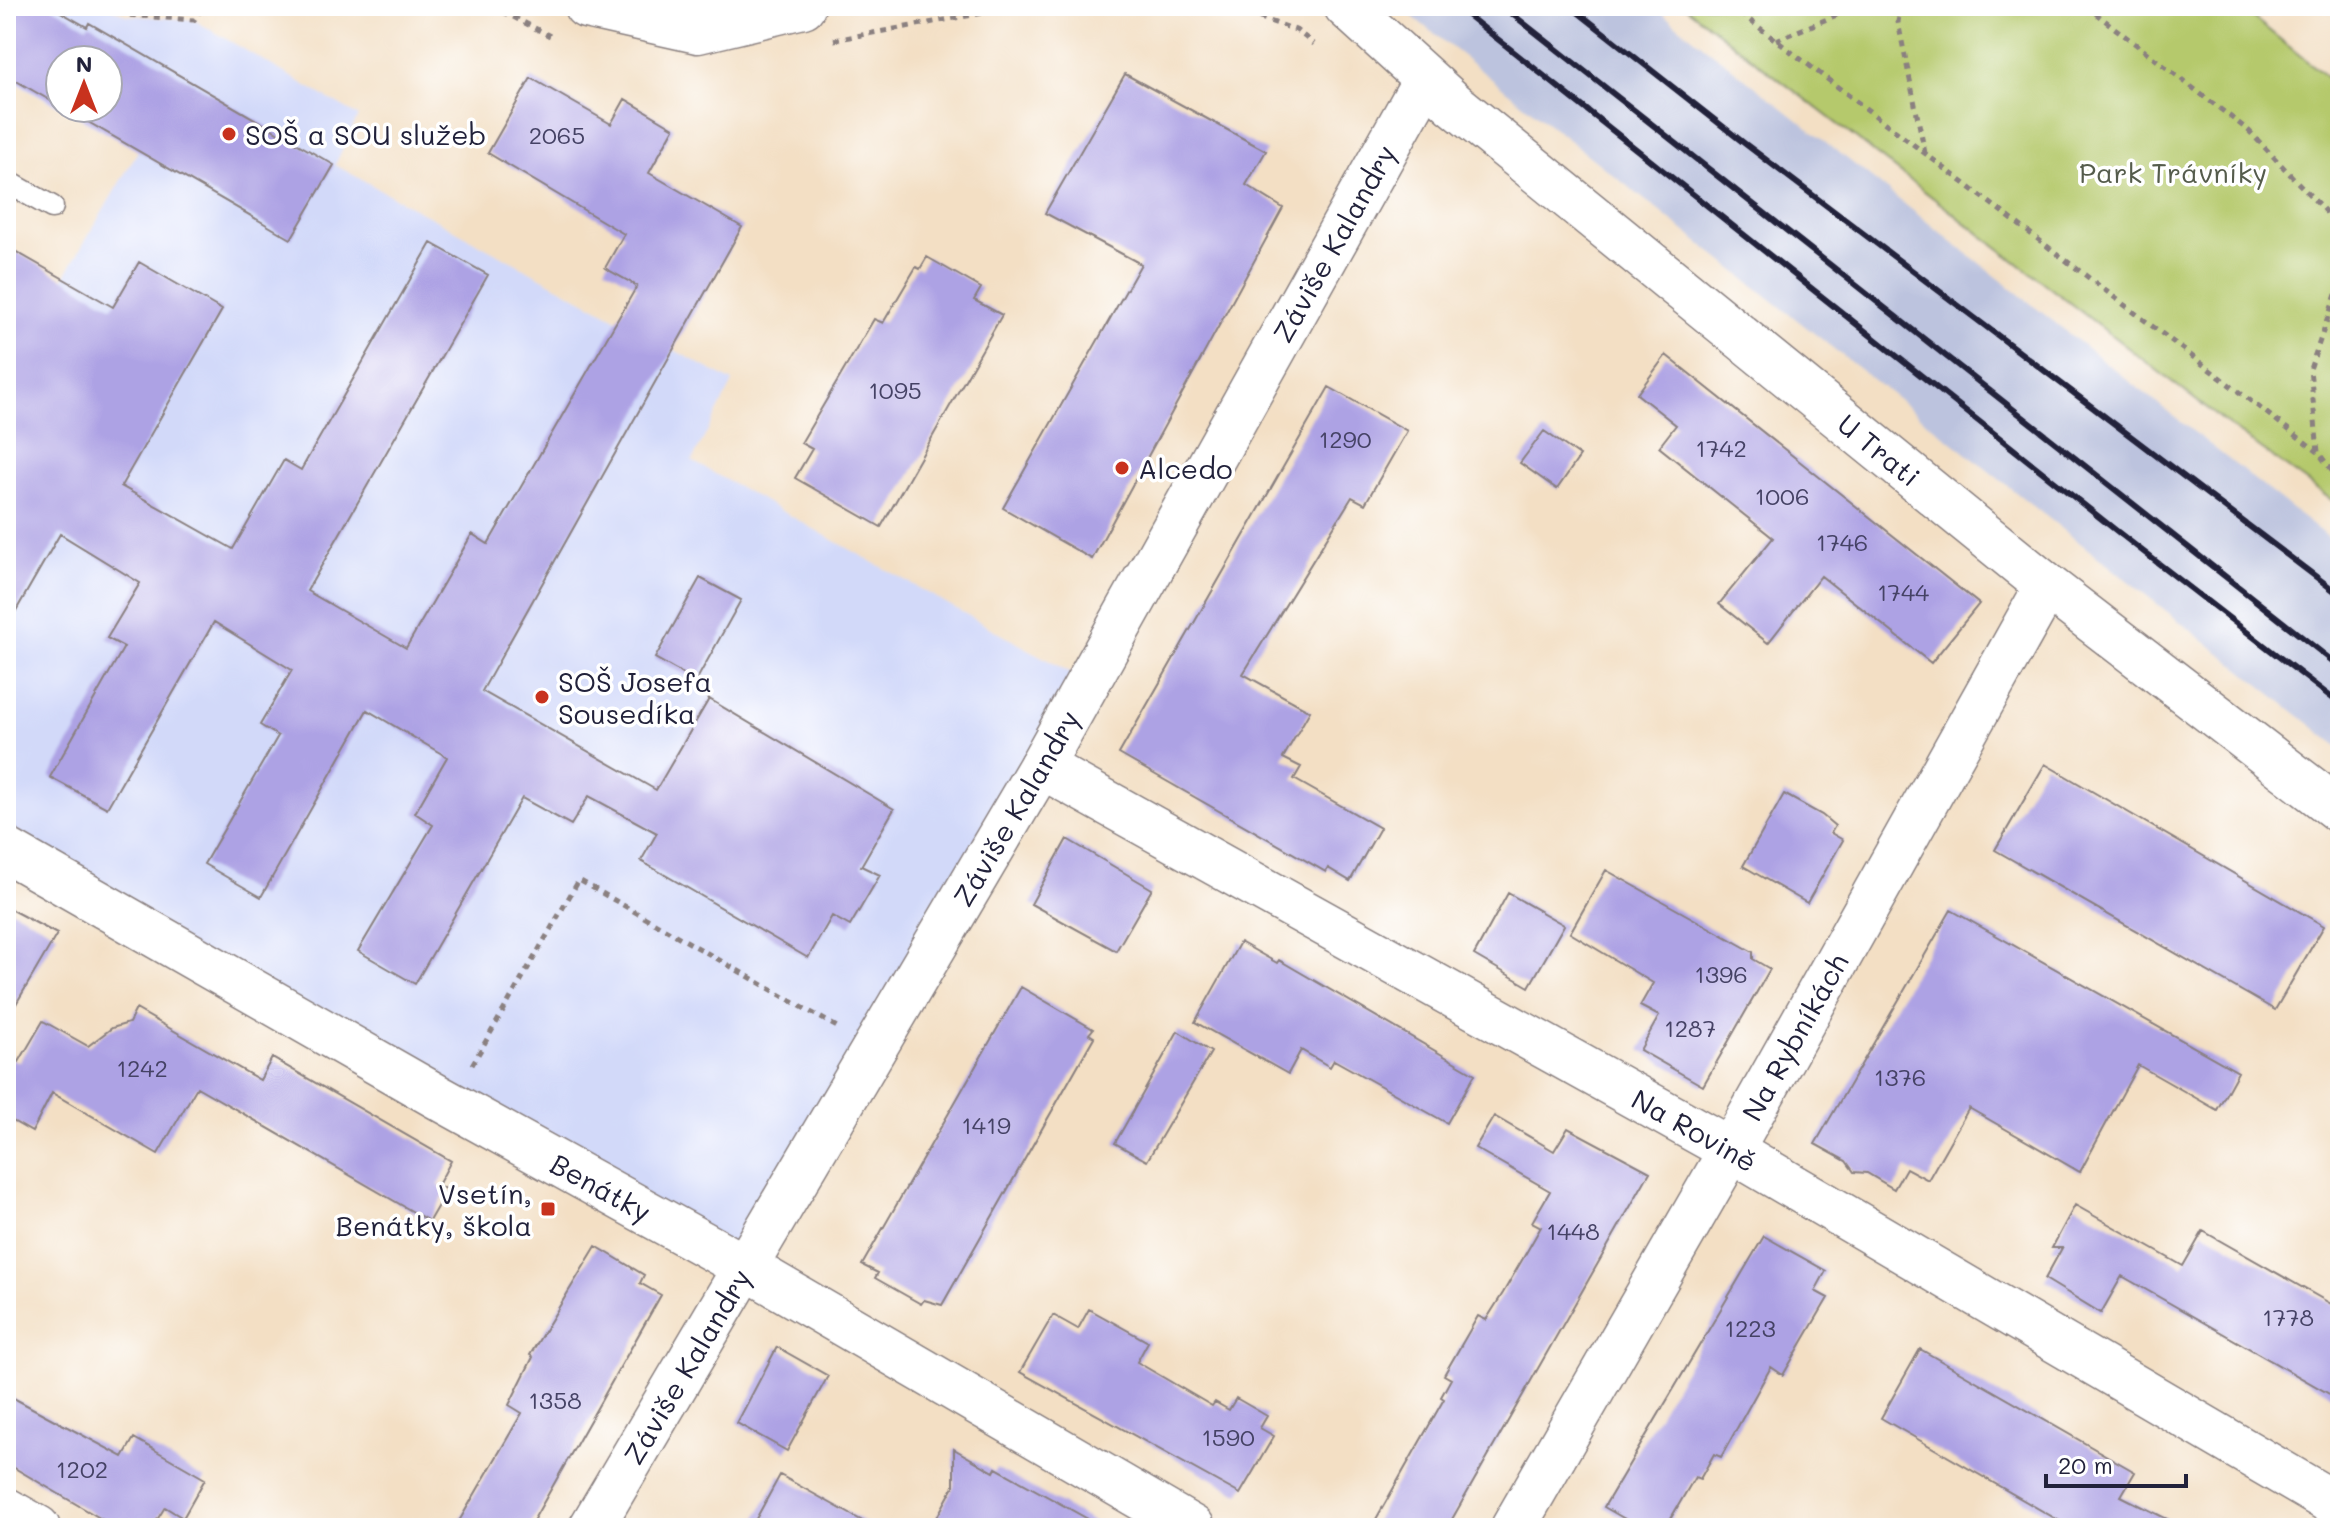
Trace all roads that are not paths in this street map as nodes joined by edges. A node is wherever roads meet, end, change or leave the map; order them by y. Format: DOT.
graph roads {
  1 [pos="586,6"];
  2 [pos="803,6"];
  3 [pos="1346,6"];
  4 [pos="1425,80"];
  5 [pos="6,181"];
  6 [pos="52,207"];
  7 [pos="2047,586"];
  8 [pos="1041,766"];
  9 [pos="2340,811"];
  10 [pos="6,850"];
  11 [pos="1731,1150"];
  12 [pos="747,1268"];
  13 [pos="2340,1507"];
  14 [pos="6,1510"];
  15 [pos="38,1528"];
  16 [pos="591,1528"];
  17 [pos="1193,1528"];
  18 [pos="1513,1528"];
  1 -- 2 [label="street"];
  3 -- 4 [label="street, U Trati"];
  4 -- 7 [label="street, U Trati"];
  4 -- 8 [label="street, Záviše Kalandry"];
  5 -- 6 [label="lane"];
  7 -- 9 [label="street, U Trati"];
  7 -- 11 [label="street, Na Rybníkách"];
  8 -- 11 [label="street, Na Rovině"];
  8 -- 12 [label="street, Záviše Kalandry"];
  10 -- 12 [label="street, Benátky"];
  11 -- 13 [label="street, Na Rovině"];
  11 -- 18 [label="street, Na Rybníkách"];
  12 -- 16 [label="street, Záviše Kalandry"];
  12 -- 17 [label="street, Benátky"];
  14 -- 15 [label="street"];
}
